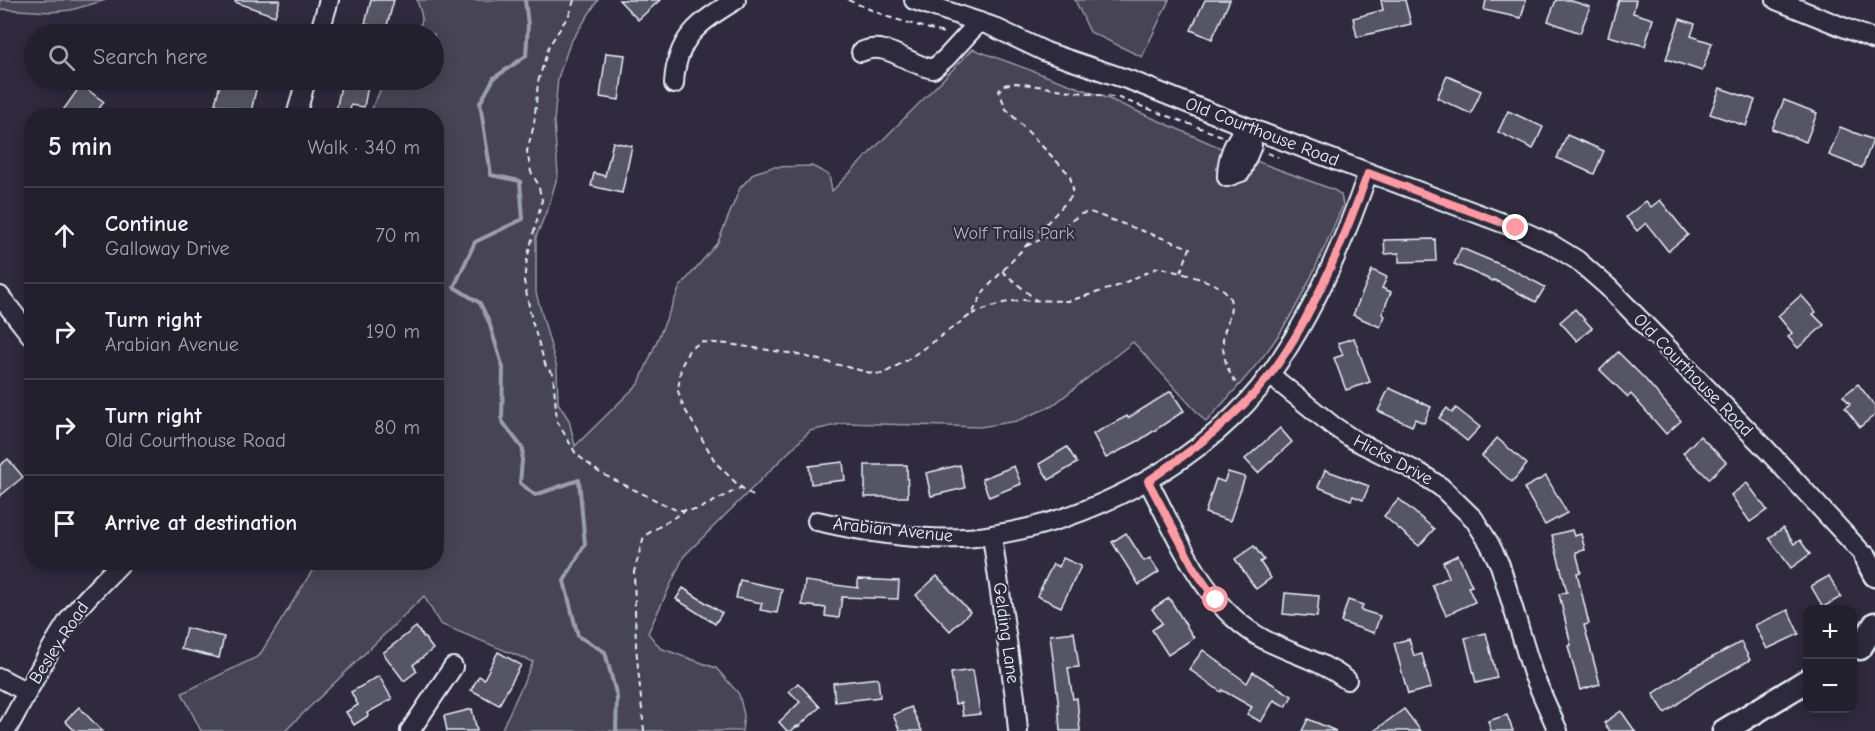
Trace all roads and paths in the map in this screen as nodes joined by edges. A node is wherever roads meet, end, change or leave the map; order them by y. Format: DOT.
graph roads {
  1 [pos="329,0"];
  2 [pos="574,0"];
  3 [pos="736,0"];
  4 [pos="848,0"];
  5 [pos="914,0"];
  6 [pos="1776,0"];
  7 [pos="979,22"];
  8 [pos="322,24"];
  9 [pos="963,39"];
  10 [pos="1875,40"];
  11 [pos="861,52"];
  12 [pos="674,84"];
  13 [pos="303,90"];
  14 [pos="298,108"];
  15 [pos="1244,139"];
  16 [pos="1278,157"];
  17 [pos="1368,173"];
  18 [pos="1024,247"];
  19 [pos="1002,271"];
  20 [pos="1180,274"];
  21 [pos="0,296"];
  22 [pos="1036,300"];
  23 [pos="972,314"];
  24 [pos="24,328"];
  25 [pos="1270,375"];
  26 [pos="1251,397"];
  27 [pos="1148,481"];
  28 [pos="742,487"];
  29 [pos="753,496"];
  30 [pos="686,510"];
  31 [pos="817,521"];
  32 [pos="992,536"];
  33 [pos="1872,567"];
  34 [pos="114,570"];
  35 [pos="1875,624"];
  36 [pos="1862,646"];
  37 [pos="453,667"];
  38 [pos="0,678"];
  39 [pos="1347,680"];
  40 [pos="1803,683"];
  41 [pos="27,692"];
  42 [pos="6,731"];
  43 [pos="410,731"];
  44 [pos="644,731"];
  45 [pos="1018,731"];
  46 [pos="1558,731"];
  47 [pos="1724,731"];
  1 -- 8 [label="street"];
  2 -- 30 [label="path"];
  3 -- 12 [label="street"];
  4 -- 9 [label="path"];
  5 -- 7 [label="street, Old Courthouse Road"];
  6 -- 10 [label="street"];
  7 -- 9 [label="street"];
  7 -- 15 [label="street, Old Courthouse Road"];
  9 -- 11 [label="street"];
  13 -- 14 [label="street"];
  15 -- 16 [label="path"];
  15 -- 17 [label="street, Old Courthouse Road"];
  15 -- 18 [label="path"];
  17 -- 25 [label="street, Arabian Avenue"];
  17 -- 33 [label="street, Old Courthouse Road"];
  18 -- 19 [label="path"];
  18 -- 20 [label="path"];
  19 -- 22 [label="path"];
  19 -- 23 [label="path"];
  20 -- 22 [label="path"];
  20 -- 26 [label="path"];
  21 -- 24 [label="street"];
  22 -- 23 [label="path"];
  23 -- 28 [label="path"];
  25 -- 26 [label="street, Arabian Avenue"];
  25 -- 46 [label="street, Hicks Drive"];
  26 -- 27 [label="street, Arabian Avenue"];
  27 -- 32 [label="street, Arabian Avenue"];
  27 -- 39 [label="street"];
  28 -- 29 [label="path"];
  28 -- 30 [label="path"];
  30 -- 44 [label="path"];
  31 -- 32 [label="street, Arabian Avenue"];
  32 -- 45 [label="street, Gelding Lane"];
  34 -- 41 [label="street, Besley Road"];
  35 -- 36 [label="main road"];
  37 -- 43 [label="street"];
  38 -- 41 [label="street"];
  40 -- 47 [label="main road"];
  41 -- 42 [label="street, Besley Road"];
}
